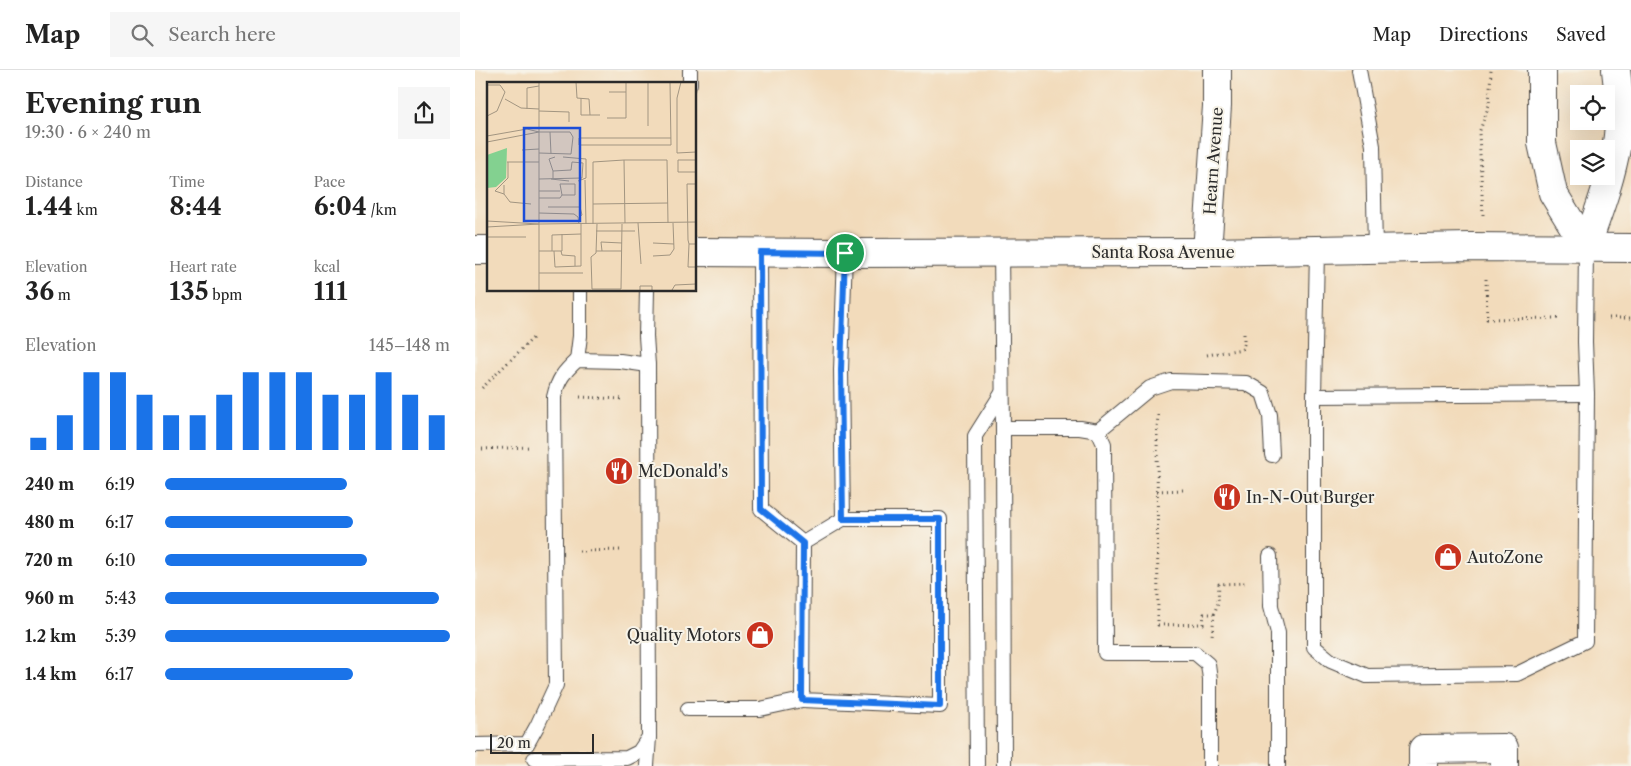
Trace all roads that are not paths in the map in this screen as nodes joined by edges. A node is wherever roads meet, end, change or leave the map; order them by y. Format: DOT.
graph roads {
  1 [pos="1217,70"];
  2 [pos="1359,70"];
  3 [pos="1542,70"];
  4 [pos="1616,70"];
  5 [pos="1586,247"];
  6 [pos="1631,248"];
  7 [pos="1375,250"];
  8 [pos="1317,251"];
  9 [pos="696,252"];
  10 [pos="760,252"];
  11 [pos="1001,252"];
  12 [pos="1207,252"];
  13 [pos="845,253"];
  14 [pos="580,291"];
  15 [pos="647,291"];
  16 [pos="577,360"];
  17 [pos="648,365"];
  18 [pos="1003,392"];
  19 [pos="1587,394"];
  20 [pos="1314,396"];
  21 [pos="1003,428"];
  22 [pos="1098,431"];
  23 [pos="1272,455"];
  24 [pos="843,519"];
  25 [pos="803,543"];
  26 [pos="1270,556"];
  27 [pos="802,700"];
  28 [pos="688,709"];
  29 [pos="649,737"];
  30 [pos="527,744"];
  31 [pos="475,745"];
  32 [pos="535,763"];
  33 [pos="647,766"];
  34 [pos="977,766"];
  35 [pos="1004,766"];
  36 [pos="1210,766"];
  37 [pos="1278,766"];
  38 [pos="1423,766"];
  39 [pos="1504,766"];
  1 -- 12 [label="main road, Hearn Avenue"];
  2 -- 7 [label="lane"];
  3 -- 5 [label="main road"];
  4 -- 5 [label="main road"];
  5 -- 6 [label="main road, Santa Rosa Avenue"];
  5 -- 7 [label="main road, Santa Rosa Avenue"];
  5 -- 19 [label="lane"];
  7 -- 8 [label="main road, Santa Rosa Avenue"];
  8 -- 12 [label="main road, Santa Rosa Avenue"];
  8 -- 20 [label="lane"];
  9 -- 10 [label="main road, Santa Rosa Avenue"];
  10 -- 13 [label="main road, Santa Rosa Avenue"];
  10 -- 25 [label="lane"];
  11 -- 12 [label="main road, Santa Rosa Avenue"];
  11 -- 13 [label="main road, Santa Rosa Avenue"];
  11 -- 18 [label="lane"];
  13 -- 24 [label="lane"];
  14 -- 16 [label="lane"];
  15 -- 17 [label="lane"];
  16 -- 17 [label="lane"];
  16 -- 30 [label="lane"];
  17 -- 29 [label="lane"];
  18 -- 21 [label="lane"];
  18 -- 34 [label="lane"];
  19 -- 20 [label="lane"];
  19 -- 20 [label="lane"];
  21 -- 22 [label="lane"];
  21 -- 35 [label="lane"];
  22 -- 23 [label="lane"];
  22 -- 36 [label="lane"];
  24 -- 25 [label="lane"];
  24 -- 27 [label="lane"];
  25 -- 27 [label="lane"];
  26 -- 37 [label="lane"];
  27 -- 28 [label="lane"];
  29 -- 32 [label="lane"];
  29 -- 33 [label="lane"];
  30 -- 31 [label="lane"];
  30 -- 32 [label="lane"];
  38 -- 39 [label="main road"];
}
